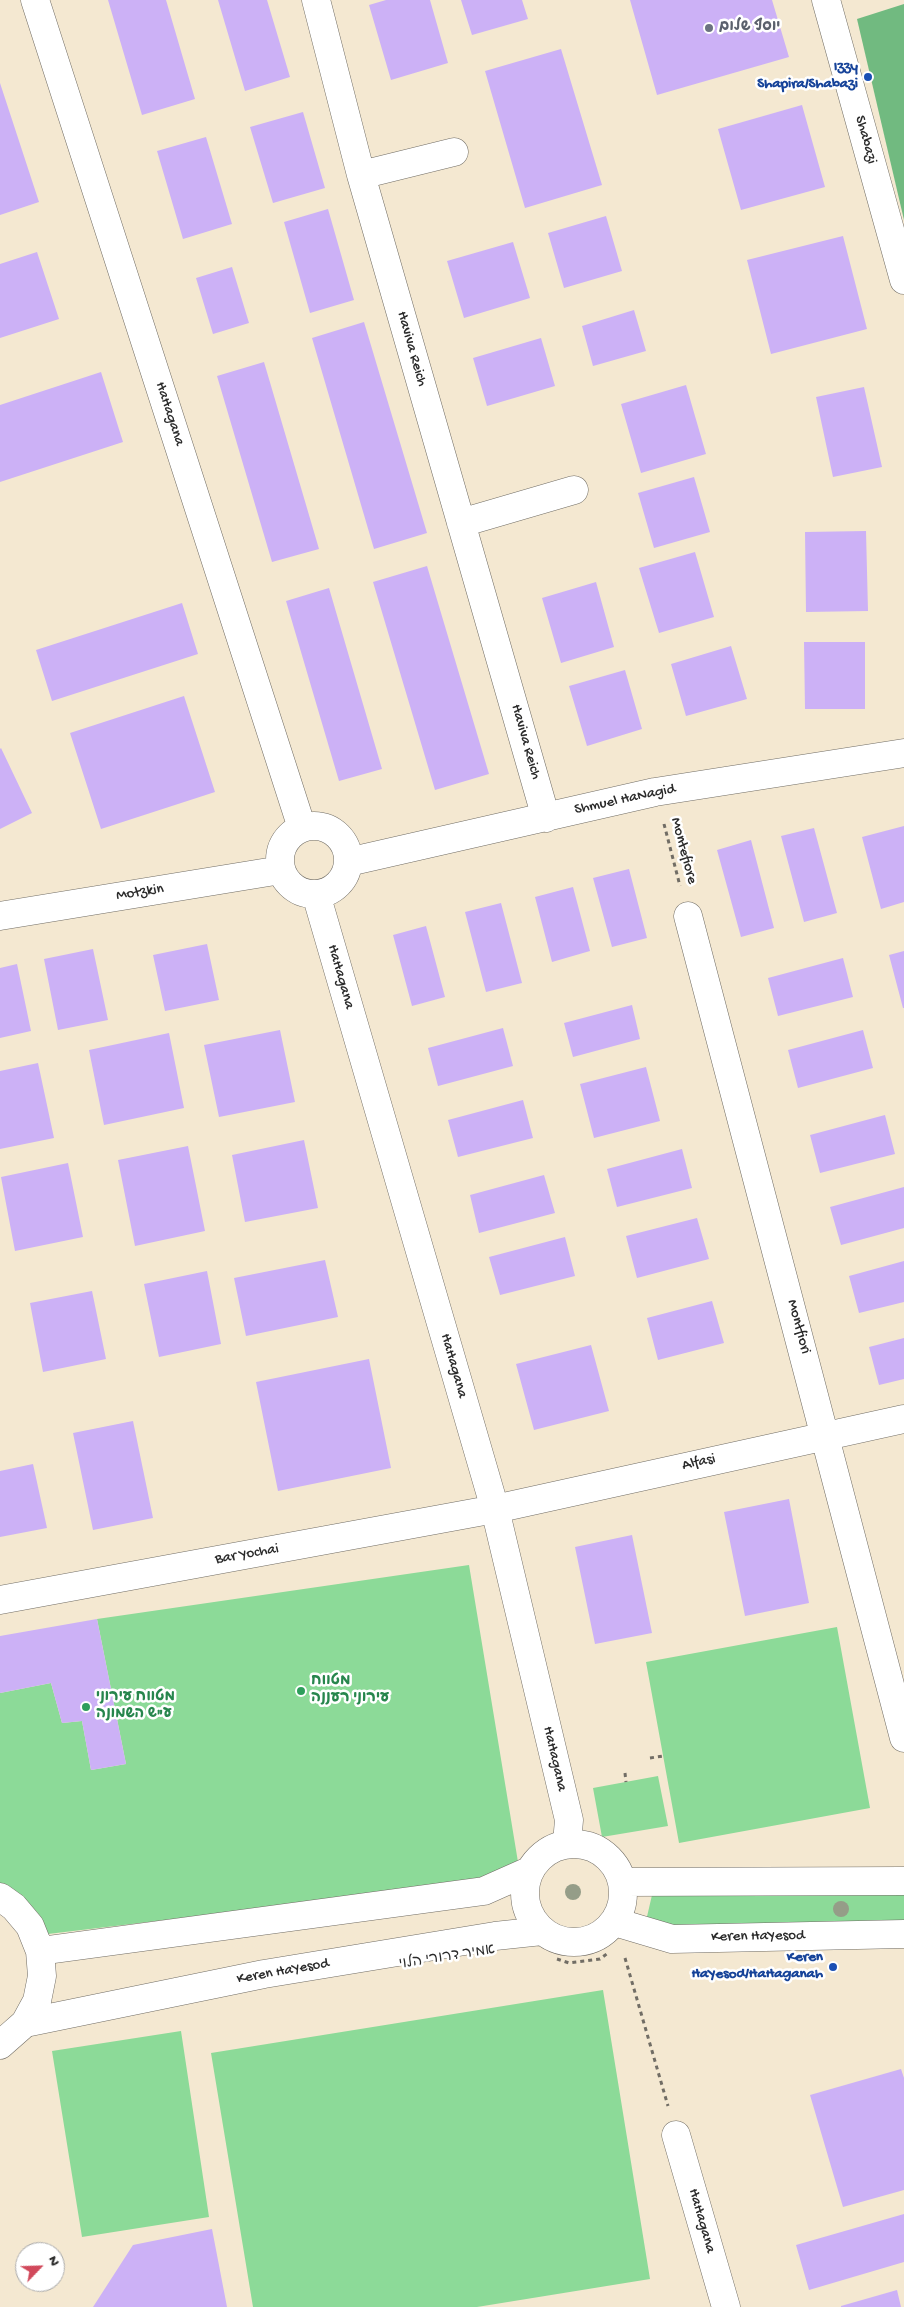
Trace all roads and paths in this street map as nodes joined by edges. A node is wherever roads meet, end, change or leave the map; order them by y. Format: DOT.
graph roads {
  1 [pos="35,0"];
  2 [pos="316,0"];
  3 [pos="826,0"];
  4 [pos="454,152"];
  5 [pos="361,174"];
  6 [pos="904,280"];
  7 [pos="574,490"];
  8 [pos="462,523"];
  9 [pos="904,753"];
  10 [pos="655,792"];
  11 [pos="546,818"];
  12 [pos="302,828"];
  13 [pos="348,862"];
  14 [pos="281,870"];
  15 [pos="316,894"];
  16 [pos="0,916"];
  17 [pos="688,916"];
  18 [pos="904,1419"];
  19 [pos="826,1435"];
  20 [pos="495,1509"];
  21 [pos="0,1600"];
  22 [pos="904,1738"];
  23 [pos="663,1756"];
  24 [pos="650,1758"];
  25 [pos="625,1773"];
  26 [pos="626,1782"];
  27 [pos="567,1843"];
  28 [pos="529,1871"];
  29 [pos="904,1881"];
  30 [pos="622,1882"];
  31 [pos="0,1897"];
  32 [pos="615,1922"];
  33 [pos="904,1934"];
  34 [pos="546,1944"];
  35 [pos="614,1948"];
  36 [pos="40,1951"];
  37 [pos="623,1953"];
  38 [pos="25,2023"];
  39 [pos="0,2045"];
  40 [pos="676,2135"];
  41 [pos="726,2307"];
  1 -- 12 [label="street, HaHagana"];
  2 -- 5 [label="street, Haviva Reich"];
  3 -- 6 [label="street, Shabazi"];
  4 -- 5 [label="street"];
  5 -- 8 [label="street, Haviva Reich"];
  7 -- 8 [label="street"];
  8 -- 11 [label="street, Haviva Reich"];
  9 -- 10 [label="street, Shmuel HaNagid"];
  10 -- 11 [label="street, Shmuel HaNagid"];
  10 -- 17 [label="path, Montefiore"];
  11 -- 13 [label="street, Shmuel HaNagid"];
  12 -- 13 [label="street"];
  12 -- 14 [label="street"];
  13 -- 15 [label="street"];
  14 -- 15 [label="street"];
  14 -- 16 [label="street, Motzkin"];
  15 -- 20 [label="street, HaHagana"];
  17 -- 19 [label="street, Montfiori"];
  18 -- 19 [label="street, Alfasi"];
  19 -- 20 [label="street, Alfasi"];
  19 -- 22 [label="street, Montfiori"];
  20 -- 21 [label="street, Bar Yochai"];
  20 -- 27 [label="street, HaHagana"];
  23 -- 24 [label="path"];
  25 -- 26 [label="path"];
  27 -- 28 [label="street"];
  27 -- 30 [label="street"];
  28 -- 34 [label="street"];
  28 -- 36 [label="street"];
  29 -- 30 [label="street"];
  30 -- 32 [label="street"];
  31 -- 36 [label="street"];
  32 -- 33 [label="street, Keren HaYesod"];
  32 -- 34 [label="street"];
  34 -- 35 [label="path"];
  34 -- 38 [label="street, Keren HaYesod"];
  36 -- 38 [label="street"];
  37 -- 40 [label="path"];
  38 -- 39 [label="street"];
  40 -- 41 [label="street, HaHagana"];
}
